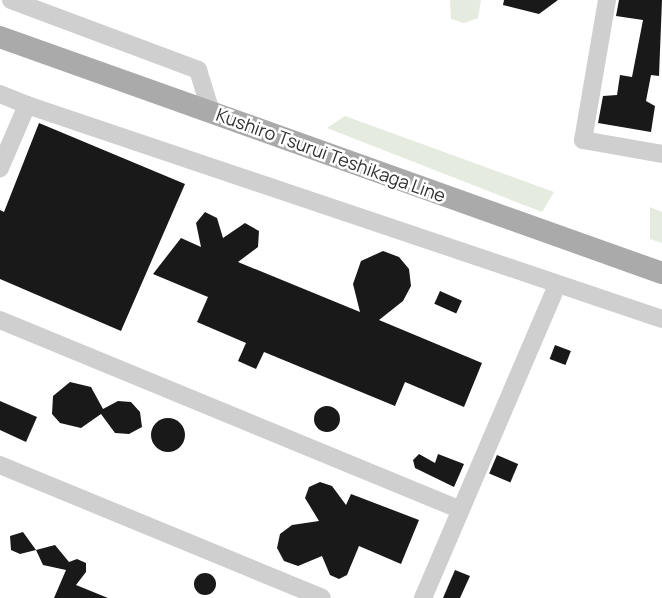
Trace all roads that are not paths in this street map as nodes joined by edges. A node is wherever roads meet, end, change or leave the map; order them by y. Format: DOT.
graph roads {
  1 [pos="11,0"];
  2 [pos="607,0"];
  3 [pos="0,37"];
  4 [pos="0,94"];
  5 [pos="27,105"];
  6 [pos="211,112"];
  7 [pos="662,154"];
  8 [pos="0,168"];
  9 [pos="662,273"];
  10 [pos="556,285"];
  11 [pos="662,319"];
  12 [pos="0,320"];
  13 [pos="0,465"];
  14 [pos="460,510"];
  15 [pos="322,598"];
  16 [pos="423,598"];
  1 -- 6 [label="street"];
  2 -- 7 [label="street"];
  3 -- 6 [label="main road, Kushiro Tsurui Teshikaga Line"];
  4 -- 5 [label="street"];
  5 -- 8 [label="street"];
  5 -- 10 [label="street"];
  6 -- 9 [label="main road, Kushiro Tsurui Teshikaga Line"];
  10 -- 11 [label="street"];
  10 -- 14 [label="street"];
  12 -- 14 [label="street"];
  13 -- 15 [label="street"];
  14 -- 16 [label="street"];
}
